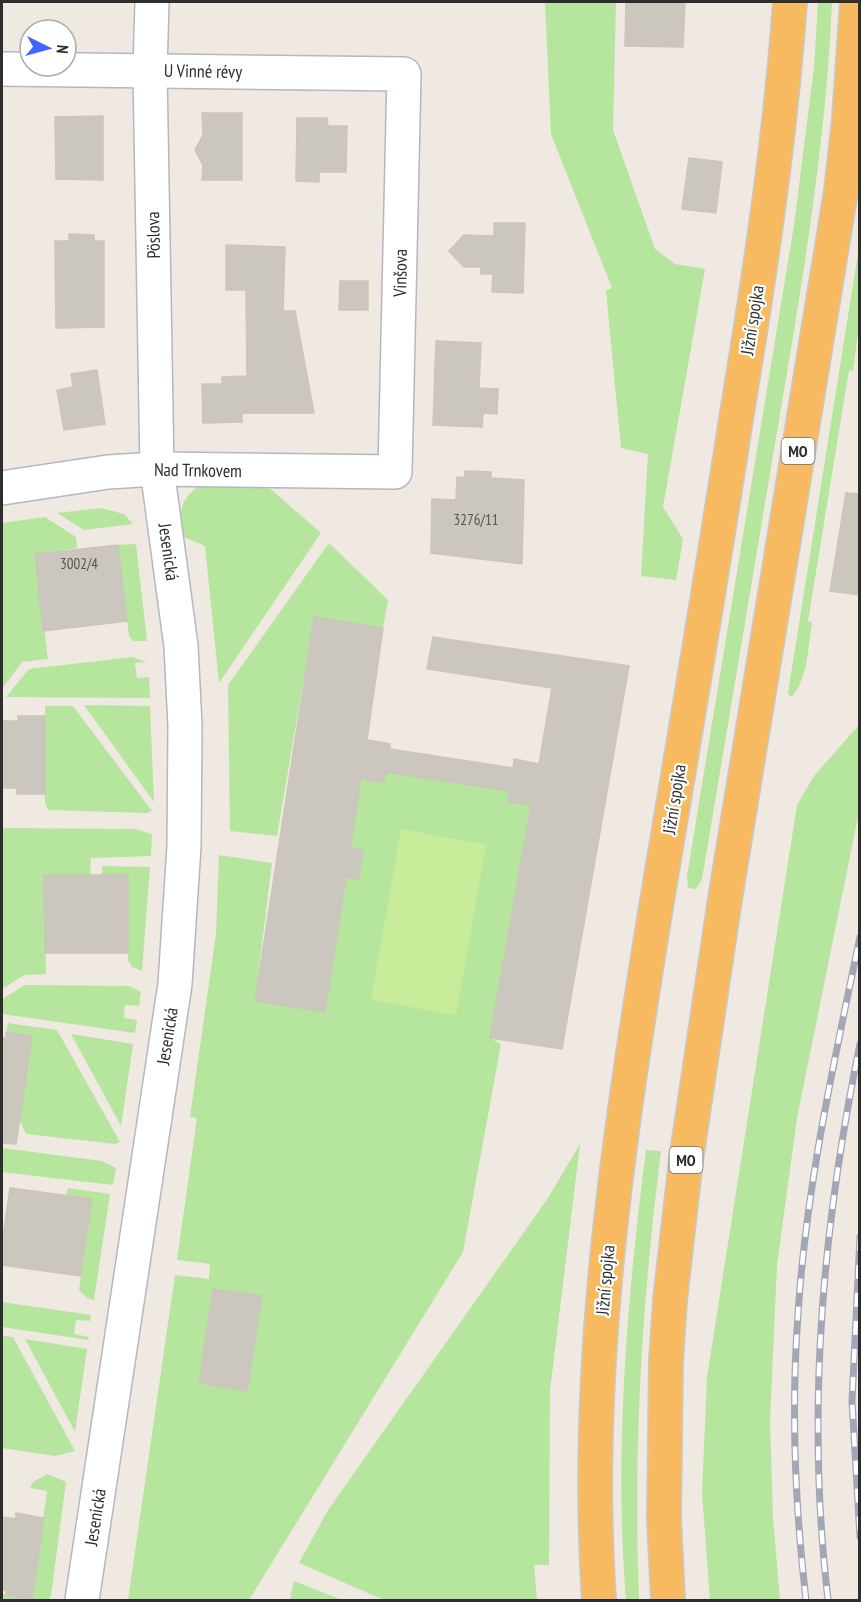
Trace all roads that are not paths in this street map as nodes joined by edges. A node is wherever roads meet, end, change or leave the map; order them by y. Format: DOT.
graph roads {
  1 [pos="152,2"];
  2 [pos="790,2"];
  3 [pos="857,2"];
  4 [pos="2,69"];
  5 [pos="150,70"];
  6 [pos="404,74"];
  7 [pos="158,469"];
  8 [pos="395,472"];
  9 [pos="2,488"];
  10 [pos="82,1600"];
  11 [pos="599,1600"];
  12 [pos="668,1600"];
  1 -- 5 [label="street, Pöslova"];
  2 -- 11 [label="highway, Jižní spojka"];
  3 -- 12 [label="highway, MO"];
  4 -- 5 [label="street, U Vinné révy"];
  5 -- 6 [label="street, U Vinné révy"];
  5 -- 7 [label="street, Pöslova"];
  6 -- 8 [label="street, Vinšova"];
  7 -- 8 [label="street, Nad Trnkovem"];
  7 -- 9 [label="street, Nad Trnkovem"];
  7 -- 10 [label="street, Jesenická"];
}
